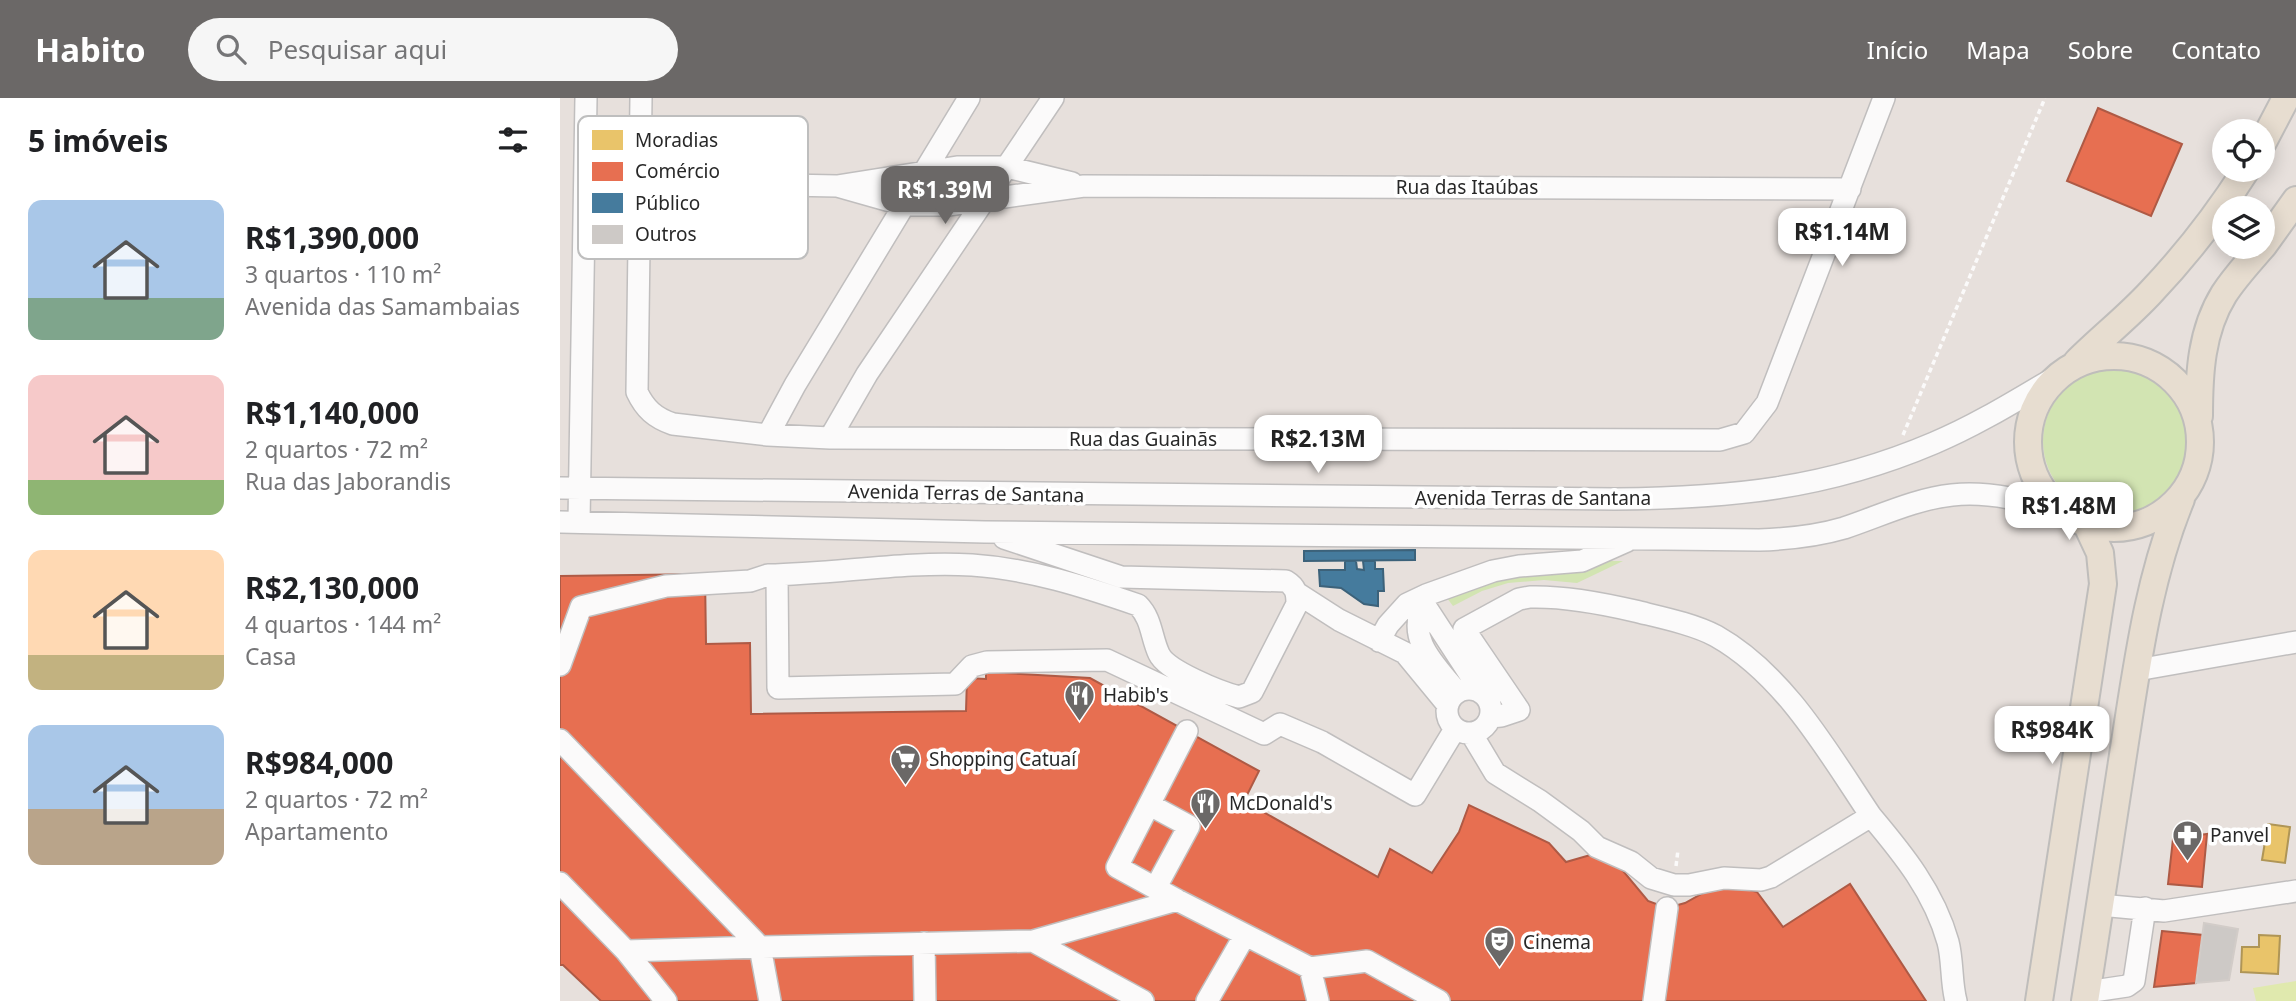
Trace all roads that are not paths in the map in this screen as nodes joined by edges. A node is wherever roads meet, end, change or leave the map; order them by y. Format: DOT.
graph roads {
  1 [pos="586,98"];
  2 [pos="641,98"];
  3 [pos="969,98"];
  4 [pos="1053,98"];
  5 [pos="1884,98"];
  6 [pos="2286,98"];
  7 [pos="585,116"];
  8 [pos="641,116"];
  9 [pos="2275,119"];
  10 [pos="1007,167"];
  11 [pos="922,173"];
  12 [pos="2238,182"];
  13 [pos="808,185"];
  14 [pos="837,186"];
  15 [pos="1084,186"];
  16 [pos="1850,189"];
  17 [pos="2296,200"];
  18 [pos="984,201"];
  19 [pos="904,205"];
  20 [pos="2275,228"];
  21 [pos="579,259"];
  22 [pos="639,259"];
  23 [pos="2252,259"];
  24 [pos="2068,369"];
  25 [pos="2199,422"];
  26 [pos="768,435"];
  27 [pos="830,438"];
  28 [pos="570,488"];
  29 [pos="2182,496"];
  30 [pos="2075,517"];
  31 [pos="569,522"];
  32 [pos="985,532"];
  33 [pos="1633,538"];
  34 [pos="777,575"];
  35 [pos="1297,593"];
  36 [pos="1425,600"];
  37 [pos="1379,641"];
  38 [pos="2296,642"];
  39 [pos="560,665"];
  40 [pos="2137,670"];
  41 [pos="1252,692"];
  42 [pos="1482,693"];
  43 [pos="1452,698"];
  44 [pos="1490,717"];
  45 [pos="1272,729"];
  46 [pos="1187,731"];
  47 [pos="1463,731"];
  48 [pos="560,740"];
  49 [pos="1150,806"];
  50 [pos="1871,816"];
  51 [pos="560,883"];
  52 [pos="1156,887"];
  53 [pos="2296,891"];
  54 [pos="1177,900"];
  55 [pos="2100,905"];
  56 [pos="1667,908"];
  57 [pos="2145,908"];
  58 [pos="1245,935"];
  59 [pos="1033,941"];
  60 [pos="925,943"];
  61 [pos="761,947"];
  62 [pos="625,951"];
  63 [pos="1310,968"];
  64 [pos="2086,996"];
  65 [pos="666,1001"];
  66 [pos="770,1001"];
  67 [pos="925,1001"];
  68 [pos="1143,1001"];
  69 [pos="1207,1001"];
  70 [pos="1318,1001"];
  71 [pos="1439,1001"];
  72 [pos="1654,1001"];
  73 [pos="1956,1001"];
  74 [pos="2039,1001"];
  1 -- 7 [label="street"];
  2 -- 8 [label="street"];
  3 -- 11 [label="street"];
  4 -- 10 [label="street"];
  5 -- 16 [label="street"];
  6 -- 9 [label="main road"];
  10 -- 11 [label="street, Rua das Itaúbas"];
  10 -- 15 [label="street, Rua das Itaúbas"];
  10 -- 18 [label="street"];
  11 -- 14 [label="street, Rua das Itaúbas"];
  11 -- 19 [label="street"];
  12 -- 24 [label="main road"];
  13 -- 14 [label="street, Rua das Itaúbas"];
  14 -- 19 [label="street, Rua das Itaúbas"];
  15 -- 16 [label="street, Rua das Itaúbas"];
  15 -- 18 [label="street, Rua das Itaúbas"];
  16 -- 27 [label="street, Rua das Guainãs"];
  17 -- 20 [label="main road"];
  18 -- 19 [label="street, Rua das Itaúbas"];
  18 -- 27 [label="street"];
  19 -- 26 [label="street"];
  21 -- 28 [label="street"];
  22 -- 26 [label="street, Rua das Guainãs"];
  23 -- 25 [label="main road"];
  24 -- 25 [label="main road"];
  24 -- 28 [label="street, Avenida Terras de Santana"];
  24 -- 30 [label="main road"];
  25 -- 29 [label="main road"];
  26 -- 27 [label="street, Rua das Guainãs"];
  28 -- 31 [label="street"];
  29 -- 30 [label="main road"];
  29 -- 40 [label="main road"];
  30 -- 33 [label="street, Avenida Terras de Santana"];
  30 -- 74 [label="main road"];
  31 -- 32 [label="street, Avenida Terras de Santana"];
  32 -- 33 [label="street, Avenida Terras de Santana"];
  32 -- 35 [label="street"];
  33 -- 36 [label="street"];
  34 -- 39 [label="street"];
  34 -- 41 [label="street"];
  34 -- 45 [label="street"];
  35 -- 37 [label="street"];
  35 -- 41 [label="street"];
  36 -- 37 [label="street"];
  36 -- 42 [label="street"];
  36 -- 43 [label="street"];
  37 -- 43 [label="street"];
  38 -- 40 [label="street"];
  40 -- 55 [label="main road"];
  41 -- 45 [label="street"];
  42 -- 43 [label="street"];
  42 -- 44 [label="street"];
  43 -- 47 [label="street"];
  44 -- 47 [label="street"];
  44 -- 50 [label="street"];
  45 -- 47 [label="street"];
  46 -- 49 [label="street"];
  47 -- 50 [label="street"];
  48 -- 61 [label="street"];
  49 -- 52 [label="street"];
  49 -- 52 [label="street"];
  50 -- 73 [label="street"];
  51 -- 62 [label="street"];
  52 -- 54 [label="street"];
  53 -- 57 [label="street"];
  54 -- 58 [label="street"];
  54 -- 59 [label="street"];
  55 -- 57 [label="street"];
  55 -- 64 [label="main road"];
  56 -- 72 [label="street"];
  57 -- 64 [label="street"];
  58 -- 63 [label="street"];
  58 -- 69 [label="street"];
  59 -- 60 [label="street"];
  59 -- 68 [label="street"];
  60 -- 61 [label="street"];
  60 -- 67 [label="street"];
  61 -- 62 [label="street"];
  61 -- 66 [label="street"];
  62 -- 65 [label="street"];
  63 -- 70 [label="street"];
  63 -- 71 [label="street"];
}
